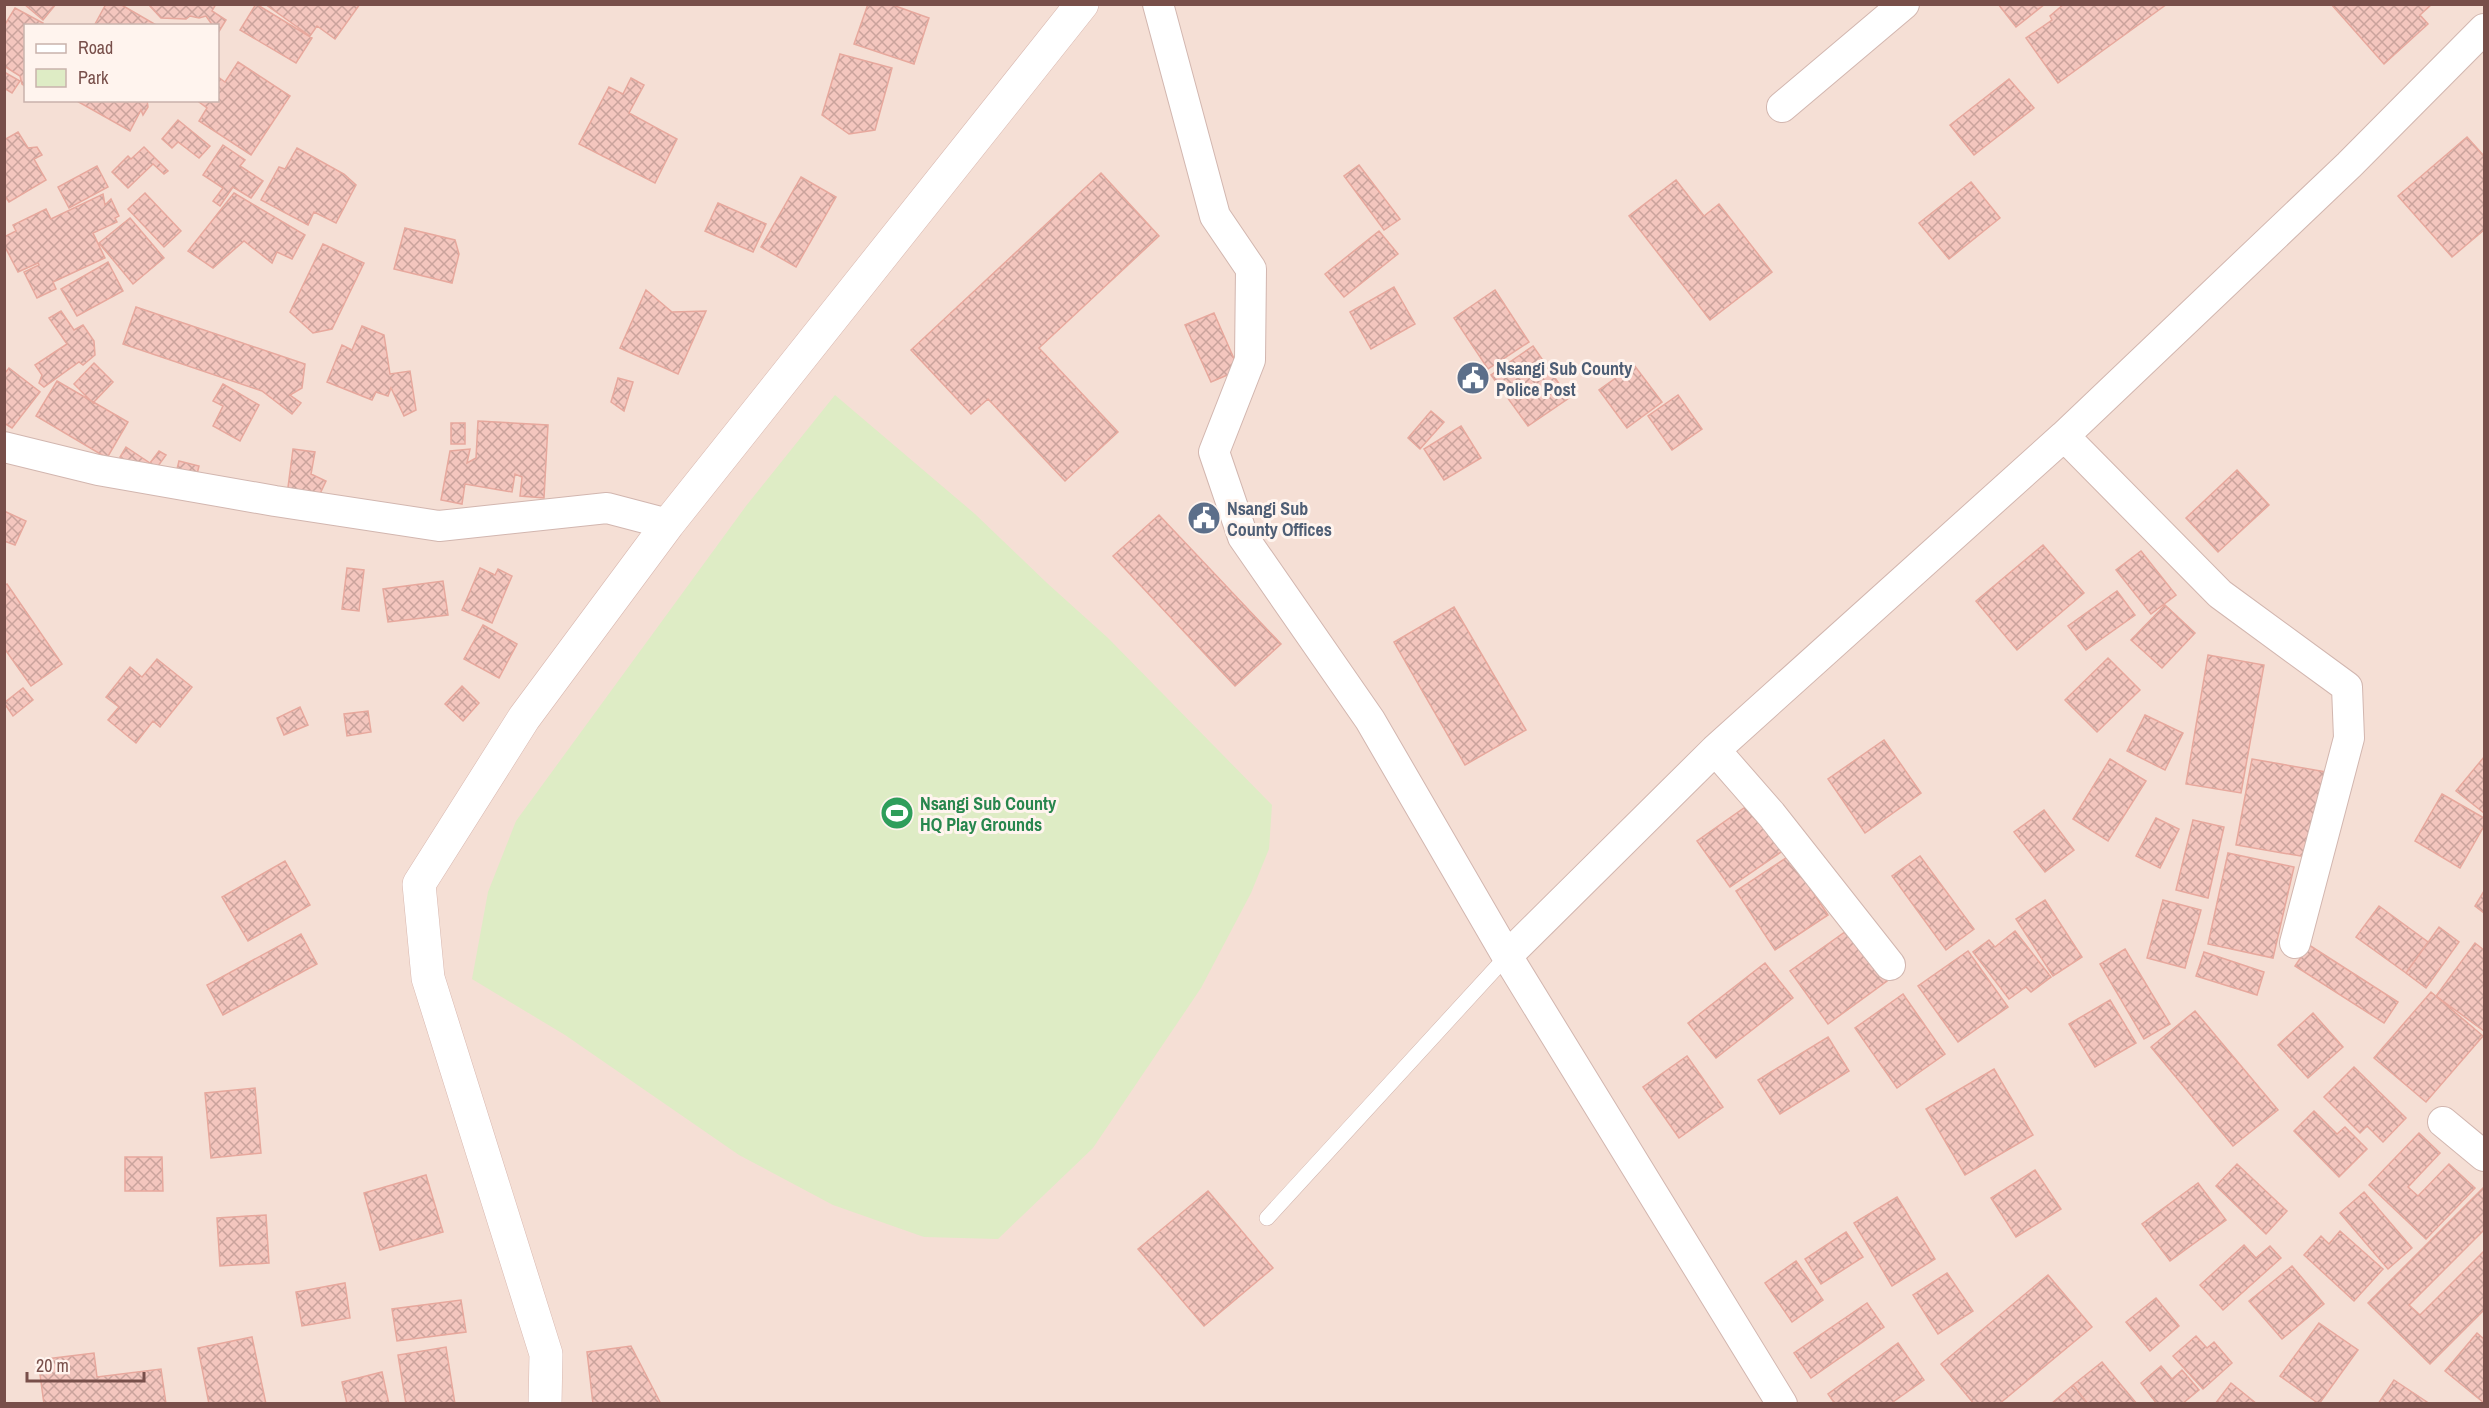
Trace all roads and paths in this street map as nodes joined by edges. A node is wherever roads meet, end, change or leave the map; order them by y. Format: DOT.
graph roads {
  1 [pos="1082,4"];
  2 [pos="1158,4"];
  3 [pos="1904,4"];
  4 [pos="2484,29"];
  5 [pos="1782,107"];
  6 [pos="2064,436"];
  7 [pos="4,447"];
  8 [pos="668,524"];
  9 [pos="1715,750"];
  10 [pos="2295,943"];
  11 [pos="1507,956"];
  12 [pos="1890,964"];
  13 [pos="2443,1122"];
  14 [pos="2484,1156"];
  15 [pos="1267,1218"];
  16 [pos="545,1404"];
  17 [pos="1782,1404"];
  1 -- 8 [label="street"];
  2 -- 11 [label="street"];
  3 -- 5 [label="street"];
  4 -- 6 [label="street"];
  6 -- 9 [label="street"];
  6 -- 10 [label="street"];
  7 -- 8 [label="street"];
  8 -- 16 [label="street"];
  9 -- 11 [label="street"];
  9 -- 12 [label="street"];
  11 -- 15 [label="lane"];
  11 -- 17 [label="street"];
  13 -- 14 [label="street"];
}
